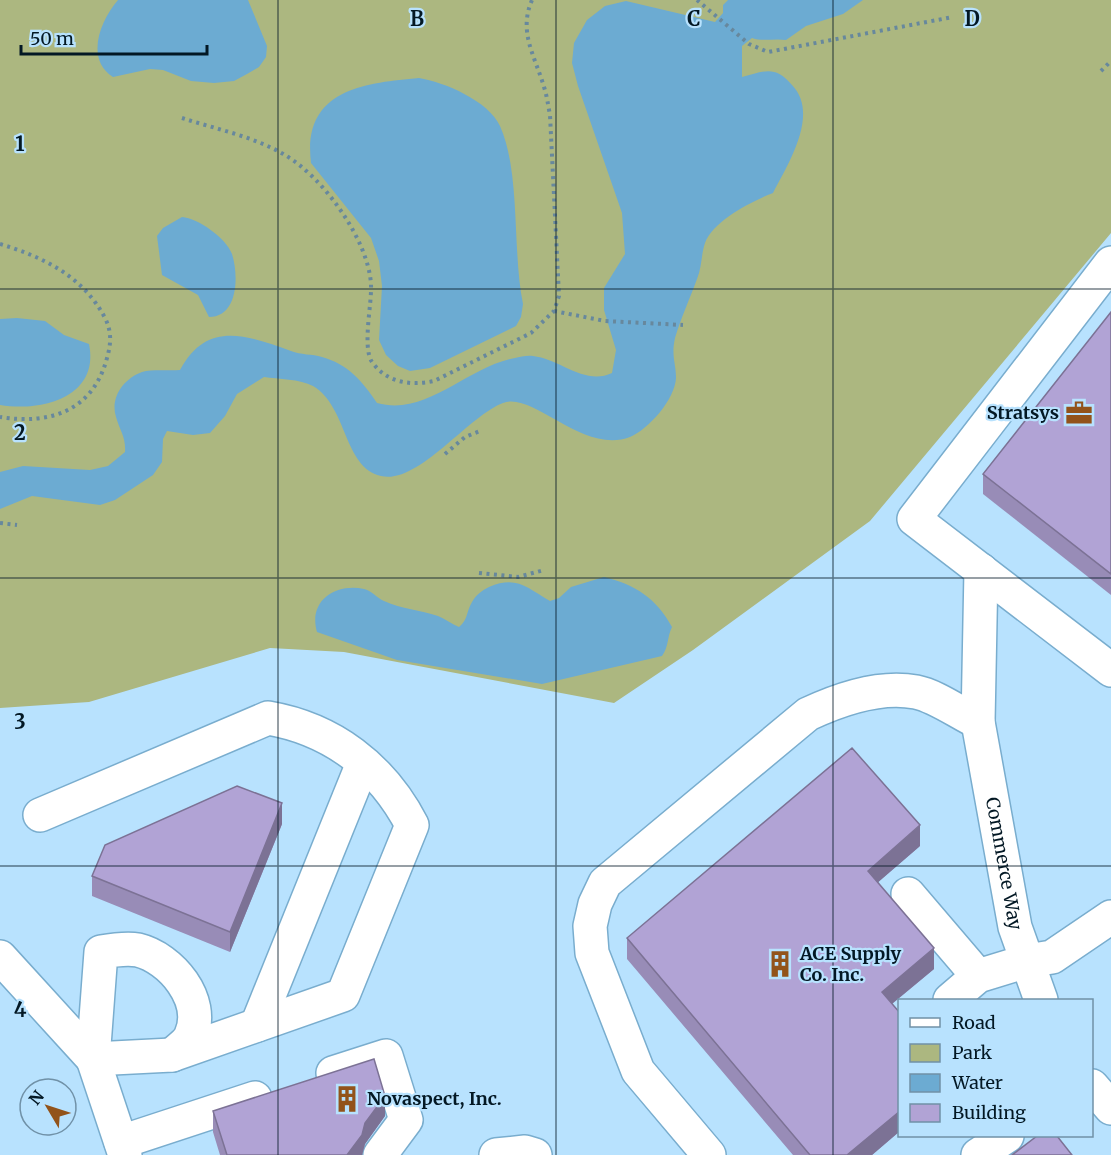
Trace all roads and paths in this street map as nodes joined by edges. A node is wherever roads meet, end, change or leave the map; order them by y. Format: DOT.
graph roads {
  1 [pos="532,0"];
  2 [pos="697,0"];
  3 [pos="953,16"];
  4 [pos="1111,61"];
  5 [pos="1101,71"];
  6 [pos="182,118"];
  7 [pos="0,244"];
  8 [pos="1111,264"];
  9 [pos="554,311"];
  10 [pos="683,325"];
  11 [pos="0,417"];
  12 [pos="480,431"];
  13 [pos="445,454"];
  14 [pos="0,523"];
  15 [pos="18,525"];
  16 [pos="544,570"];
  17 [pos="981,570"];
  18 [pos="479,573"];
  19 [pos="1111,670"];
  20 [pos="978,722"];
  21 [pos="363,763"];
  22 [pos="40,815"];
  23 [pos="908,894"];
  24 [pos="1111,917"];
  25 [pos="0,957"];
  26 [pos="1027,961"];
  27 [pos="978,976"];
  28 [pos="951,999"];
  29 [pos="1041,999"];
  30 [pos="256,1026"];
  31 [pos="172,1055"];
  32 [pos="93,1059"];
  33 [pos="1111,1079"];
  34 [pos="1093,1085"];
  35 [pos="1093,1086"];
  36 [pos="1111,1108"];
  37 [pos="1005,1137"];
  38 [pos="123,1148"];
  39 [pos="380,1155"];
  40 [pos="496,1155"];
  41 [pos="535,1155"];
  42 [pos="709,1155"];
  43 [pos="978,1155"];
  1 -- 9 [label="path"];
  2 -- 3 [label="path"];
  4 -- 5 [label="path"];
  6 -- 9 [label="path"];
  7 -- 11 [label="path"];
  8 -- 17 [label="street"];
  9 -- 10 [label="path"];
  12 -- 13 [label="path"];
  14 -- 15 [label="path"];
  16 -- 18 [label="path"];
  17 -- 19 [label="street"];
  17 -- 20 [label="street, Commerce Way"];
  20 -- 26 [label="street, Commerce Way"];
  20 -- 42 [label="street"];
  21 -- 22 [label="street"];
  21 -- 30 [label="street"];
  21 -- 30 [label="street"];
  23 -- 27 [label="street"];
  24 -- 26 [label="street"];
  25 -- 32 [label="street"];
  26 -- 27 [label="street"];
  26 -- 29 [label="street, Commerce Way"];
  27 -- 28 [label="street"];
  30 -- 31 [label="street"];
  31 -- 32 [label="street"];
  31 -- 32 [label="street"];
  32 -- 38 [label="street"];
  33 -- 34 [label="street"];
  35 -- 36 [label="street"];
  37 -- 43 [label="street"];
  38 -- 39 [label="street"];
  40 -- 41 [label="street"];
}
